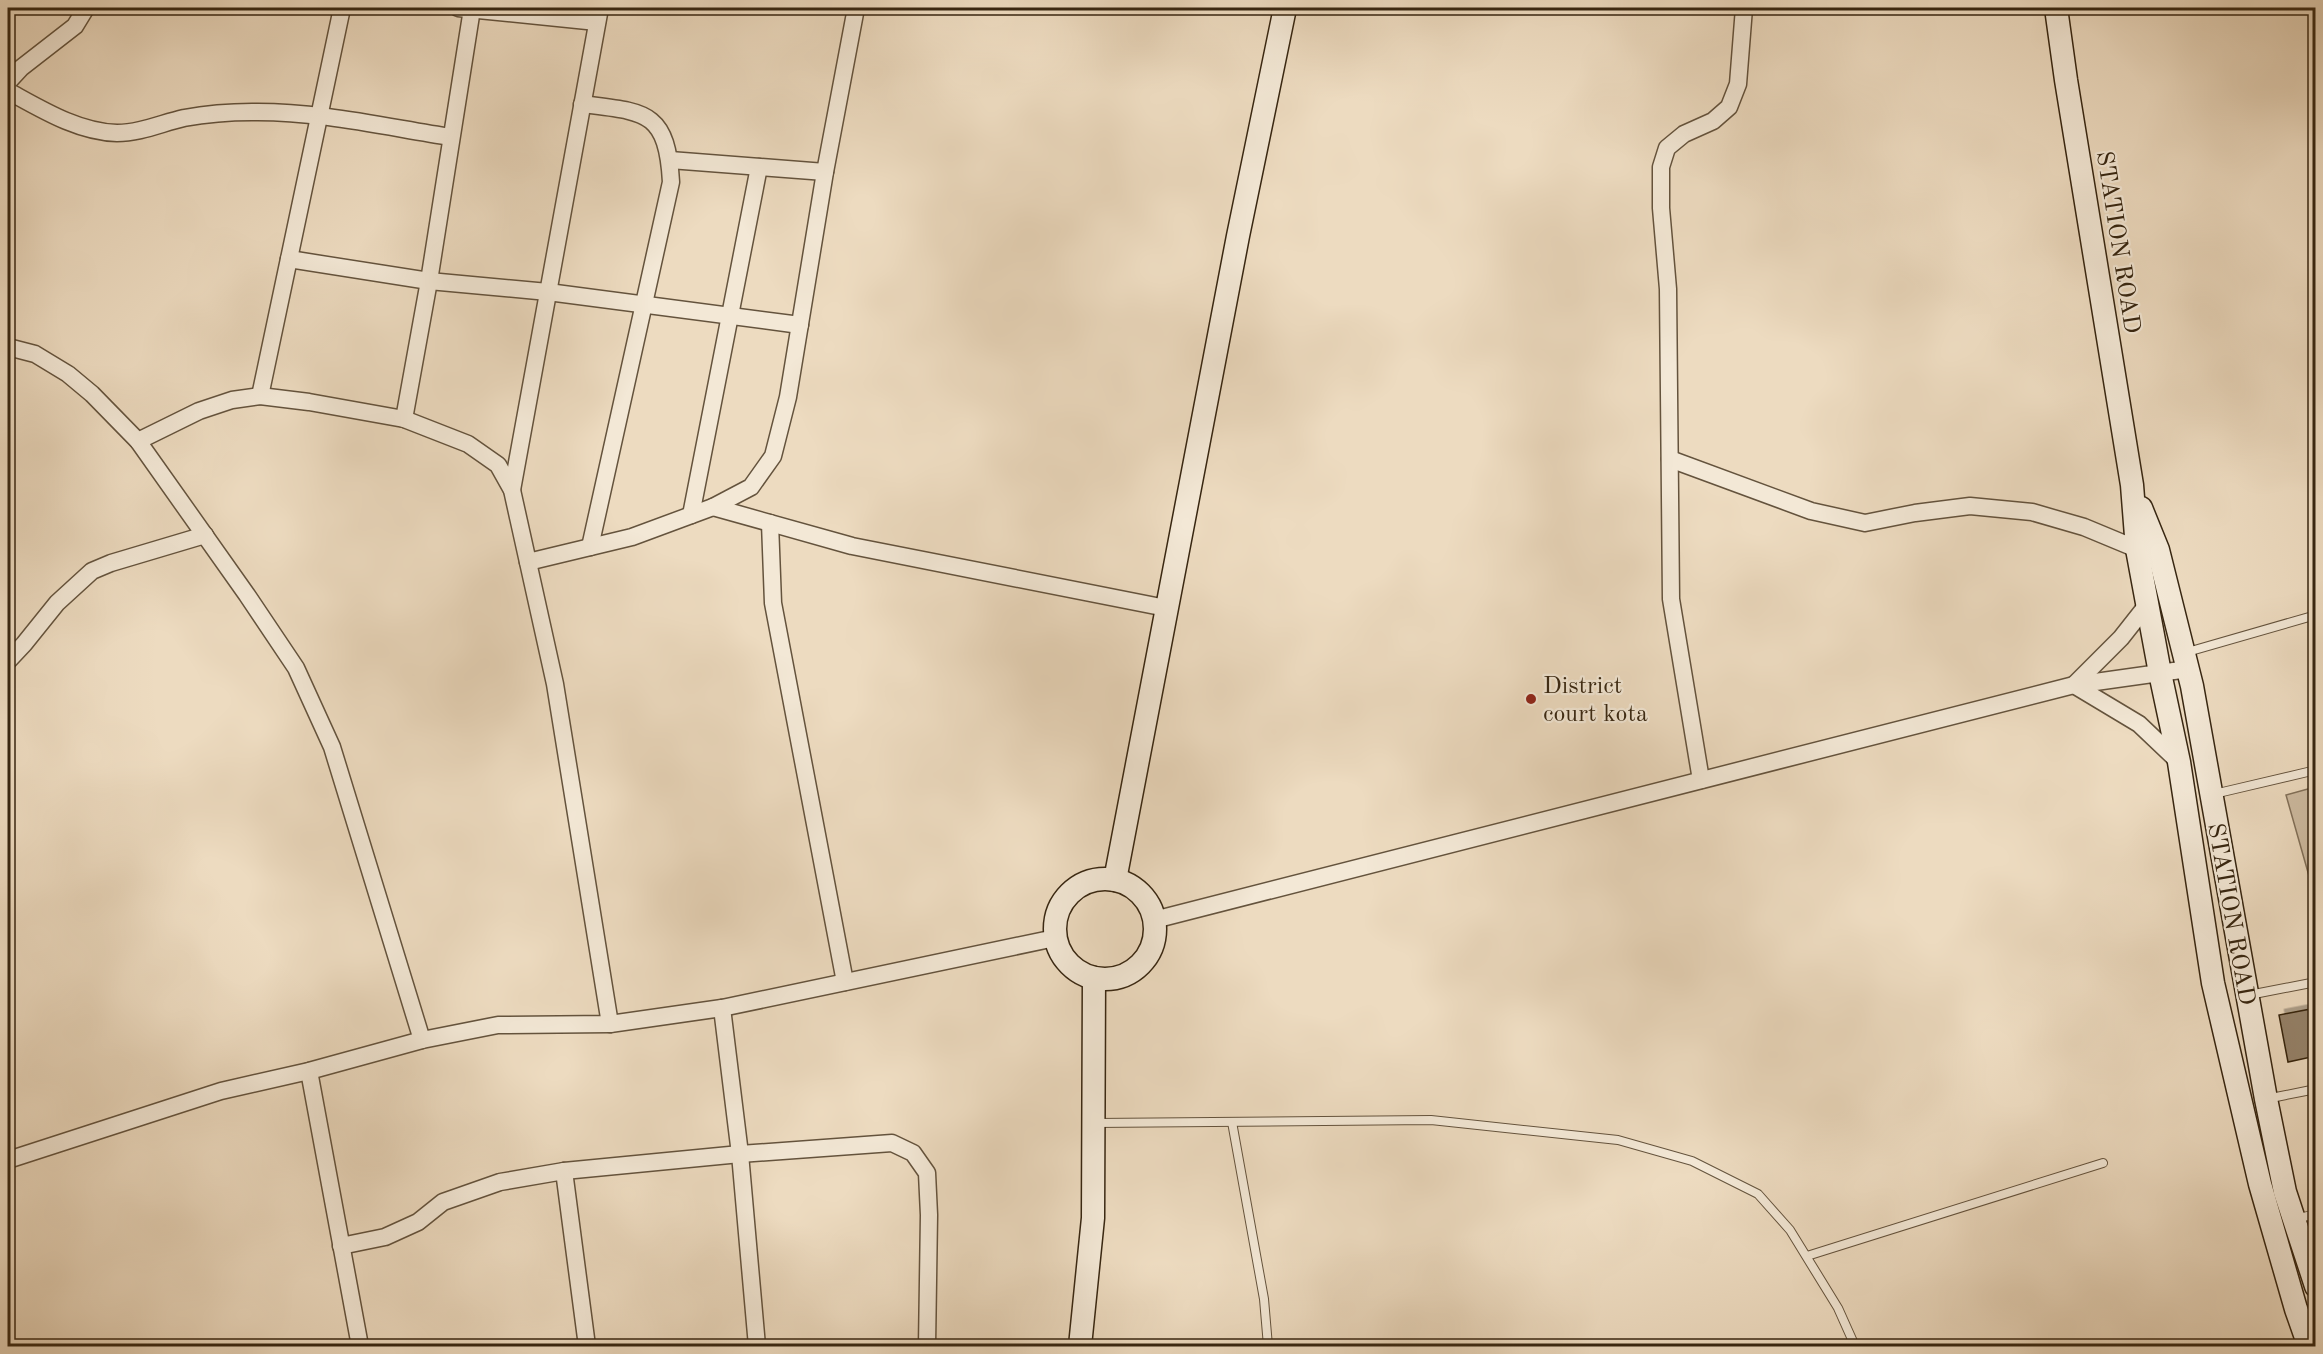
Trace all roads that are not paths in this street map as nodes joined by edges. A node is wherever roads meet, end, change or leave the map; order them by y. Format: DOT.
graph roads {
  1 [pos="86,8"];
  2 [pos="342,8"];
  3 [pos="465,8"];
  4 [pos="856,8"];
  5 [pos="1285,8"];
  6 [pos="1744,8"];
  7 [pos="2056,8"];
  8 [pos="599,15"];
  9 [pos="8,82"];
  10 [pos="8,91"];
  11 [pos="582,104"];
  12 [pos="319,116"];
  13 [pos="451,136"];
  14 [pos="670,160"];
  15 [pos="759,167"];
  16 [pos="825,172"];
  17 [pos="289,259"];
  18 [pos="429,281"];
  19 [pos="548,292"];
  20 [pos="642,306"];
  21 [pos="730,315"];
  22 [pos="800,325"];
  23 [pos="8,346"];
  24 [pos="260,396"];
  25 [pos="405,420"];
  26 [pos="138,441"];
  27 [pos="1670,459"];
  28 [pos="2132,485"];
  29 [pos="512,490"];
  30 [pos="713,507"];
  31 [pos="691,515"];
  32 [pos="770,523"];
  33 [pos="205,535"];
  34 [pos="590,547"];
  35 [pos="2137,549"];
  36 [pos="528,562"];
  37 [pos="2147,605"];
  38 [pos="1166,608"];
  39 [pos="2316,615"];
  40 [pos="8,661"];
  41 [pos="2186,661"];
  42 [pos="2160,673"];
  43 [pos="2074,685"];
  44 [pos="2180,762"];
  45 [pos="2316,770"];
  46 [pos="1701,780"];
  47 [pos="2211,794"];
  48 [pos="1115,880"];
  49 [pos="1154,920"];
  50 [pos="1055,938"];
  51 [pos="1094,978"];
  52 [pos="845,982"];
  53 [pos="2316,982"];
  54 [pos="2246,995"];
  55 [pos="722,1008"];
  56 [pos="610,1024"];
  57 [pos="422,1040"];
  58 [pos="309,1071"];
  59 [pos="2316,1089"];
  60 [pos="2266,1099"];
  61 [pos="1232,1122"];
  62 [pos="1095,1123"];
  63 [pos="740,1154"];
  64 [pos="8,1160"];
  65 [pos="2103,1163"];
  66 [pos="564,1171"];
  67 [pos="2305,1216"];
  68 [pos="341,1246"];
  69 [pos="1807,1256"];
  70 [pos="2316,1286"];
  71 [pos="360,1347"];
  72 [pos="587,1347"];
  73 [pos="757,1347"];
  74 [pos="927,1347"];
  75 [pos="1080,1347"];
  76 [pos="1269,1347"];
  77 [pos="1855,1347"];
  78 [pos="2309,1347"];
  1 -- 9 [label="street"];
  2 -- 12 [label="street"];
  3 -- 8 [label="street"];
  3 -- 13 [label="street"];
  4 -- 16 [label="street"];
  5 -- 38 [label="street"];
  6 -- 27 [label="street"];
  7 -- 28 [label="street, STATION ROAD"];
  8 -- 11 [label="street"];
  10 -- 12 [label="street"];
  11 -- 14 [label="street"];
  11 -- 19 [label="street"];
  12 -- 13 [label="street"];
  12 -- 17 [label="street"];
  13 -- 18 [label="street"];
  14 -- 15 [label="street"];
  14 -- 20 [label="street"];
  15 -- 16 [label="street"];
  15 -- 21 [label="street"];
  16 -- 22 [label="street"];
  17 -- 18 [label="street"];
  17 -- 24 [label="street"];
  18 -- 19 [label="street"];
  18 -- 25 [label="street"];
  19 -- 20 [label="street"];
  19 -- 29 [label="street"];
  20 -- 21 [label="street"];
  20 -- 34 [label="street"];
  21 -- 22 [label="street"];
  21 -- 31 [label="street"];
  22 -- 30 [label="street"];
  23 -- 26 [label="street"];
  24 -- 25 [label="street"];
  24 -- 26 [label="street"];
  25 -- 29 [label="street"];
  26 -- 33 [label="street"];
  27 -- 35 [label="street"];
  27 -- 46 [label="street"];
  28 -- 35 [label="street, STATION ROAD"];
  28 -- 41 [label="street, STATION ROAD"];
  29 -- 36 [label="street"];
  30 -- 31 [label="street"];
  30 -- 32 [label="street"];
  31 -- 34 [label="street"];
  32 -- 38 [label="street"];
  32 -- 52 [label="street"];
  33 -- 40 [label="street"];
  33 -- 57 [label="street"];
  34 -- 36 [label="street"];
  35 -- 37 [label="street, STATION ROAD"];
  36 -- 56 [label="street"];
  37 -- 42 [label="street, STATION ROAD"];
  37 -- 43 [label="street"];
  38 -- 48 [label="street"];
  39 -- 41 [label="lane"];
  41 -- 42 [label="street"];
  41 -- 47 [label="street, STATION ROAD"];
  42 -- 43 [label="street"];
  42 -- 44 [label="street, STATION ROAD"];
  43 -- 44 [label="street"];
  43 -- 46 [label="street"];
  44 -- 78 [label="street, STATION ROAD"];
  45 -- 47 [label="lane"];
  46 -- 49 [label="street"];
  47 -- 54 [label="street, STATION ROAD"];
  48 -- 49 [label="street"];
  48 -- 50 [label="street"];
  49 -- 51 [label="street"];
  50 -- 51 [label="street"];
  50 -- 52 [label="street"];
  51 -- 62 [label="street"];
  52 -- 55 [label="street"];
  53 -- 54 [label="lane"];
  54 -- 60 [label="street, STATION ROAD"];
  55 -- 56 [label="street"];
  55 -- 63 [label="street"];
  56 -- 57 [label="street"];
  57 -- 58 [label="street"];
  58 -- 64 [label="street"];
  58 -- 68 [label="street"];
  59 -- 60 [label="lane"];
  60 -- 67 [label="street, STATION ROAD"];
  61 -- 62 [label="lane"];
  61 -- 69 [label="lane"];
  61 -- 76 [label="lane"];
  62 -- 75 [label="street"];
  63 -- 66 [label="street"];
  63 -- 73 [label="street"];
  63 -- 74 [label="street"];
  65 -- 69 [label="lane"];
  66 -- 68 [label="street"];
  66 -- 72 [label="street"];
  67 -- 70 [label="street, STATION ROAD"];
  68 -- 71 [label="street"];
  69 -- 77 [label="lane"];
}
